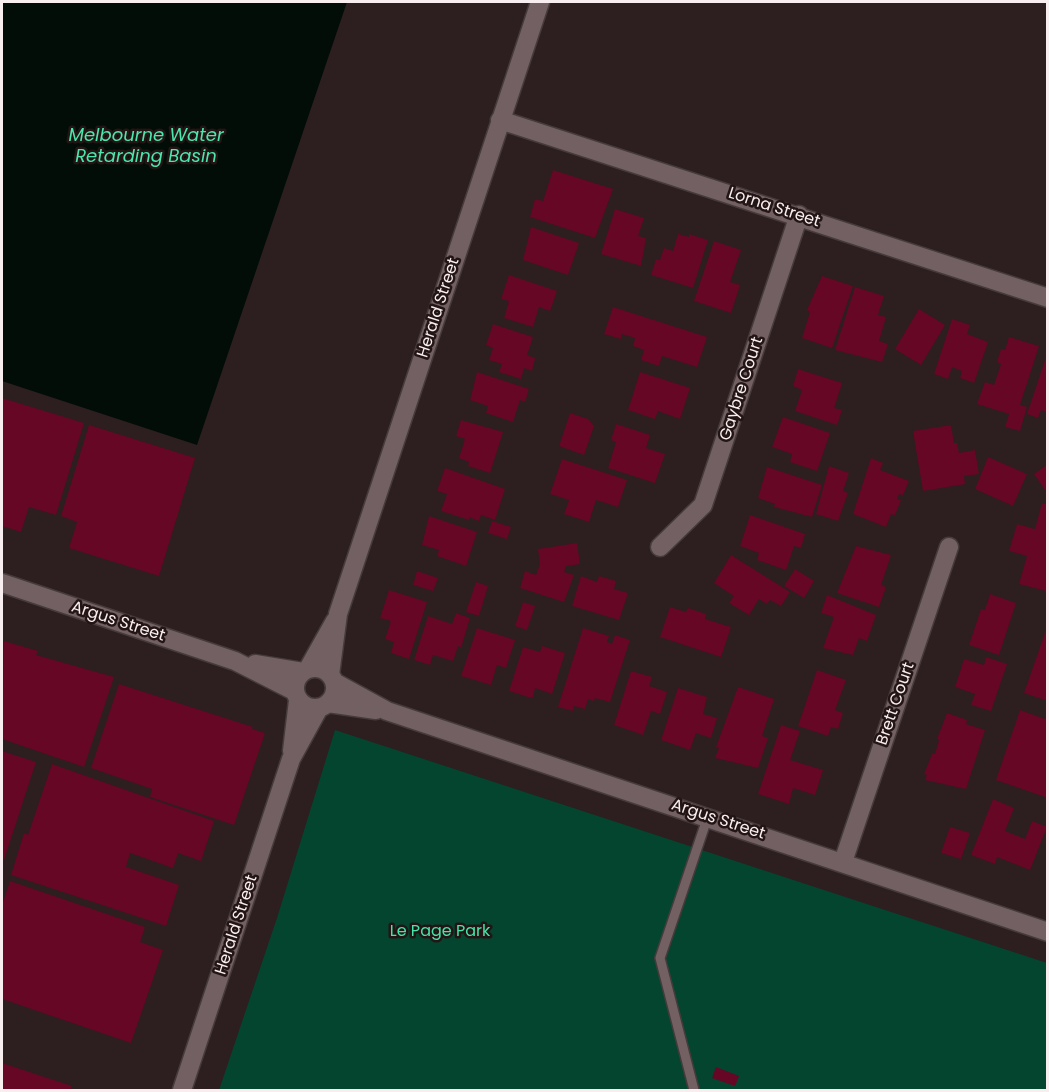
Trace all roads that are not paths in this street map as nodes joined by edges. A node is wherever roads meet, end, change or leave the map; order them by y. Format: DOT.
graph roads {
  1 [pos="540,2"];
  2 [pos="500,120"];
  3 [pos="799,215"];
  4 [pos="1047,298"];
  5 [pos="660,547"];
  6 [pos="949,547"];
  7 [pos="2,583"];
  8 [pos="338,614"];
  9 [pos="235,661"];
  10 [pos="305,670"];
  11 [pos="332,679"];
  12 [pos="296,695"];
  13 [pos="323,705"];
  14 [pos="387,711"];
  15 [pos="291,759"];
  16 [pos="708,816"];
  17 [pos="843,862"];
  18 [pos="1047,932"];
  19 [pos="182,1090"];
  20 [pos="694,1090"];
  1 -- 2 [label="street, Herald Street"];
  2 -- 3 [label="street, Lorna Street"];
  2 -- 8 [label="street, Herald Street"];
  3 -- 4 [label="street, Lorna Street"];
  3 -- 5 [label="street, Gaybre Court"];
  6 -- 17 [label="street, Brett Court"];
  7 -- 9 [label="street, Argus Street"];
  8 -- 10 [label="street, Herald Street"];
  8 -- 11 [label="street, Herald Street"];
  9 -- 10 [label="street, Argus Street"];
  9 -- 12 [label="street, Argus Street"];
  10 -- 11 [label="street"];
  10 -- 12 [label="street"];
  11 -- 13 [label="street"];
  11 -- 14 [label="street, Argus Street"];
  12 -- 13 [label="street"];
  12 -- 15 [label="street, Herald Street"];
  13 -- 14 [label="street, Argus Street"];
  13 -- 15 [label="street, Herald Street"];
  14 -- 16 [label="street, Argus Street"];
  15 -- 19 [label="street, Herald Street"];
  16 -- 17 [label="street, Argus Street"];
  16 -- 20 [label="lane"];
  17 -- 18 [label="street, Argus Street"];
}
